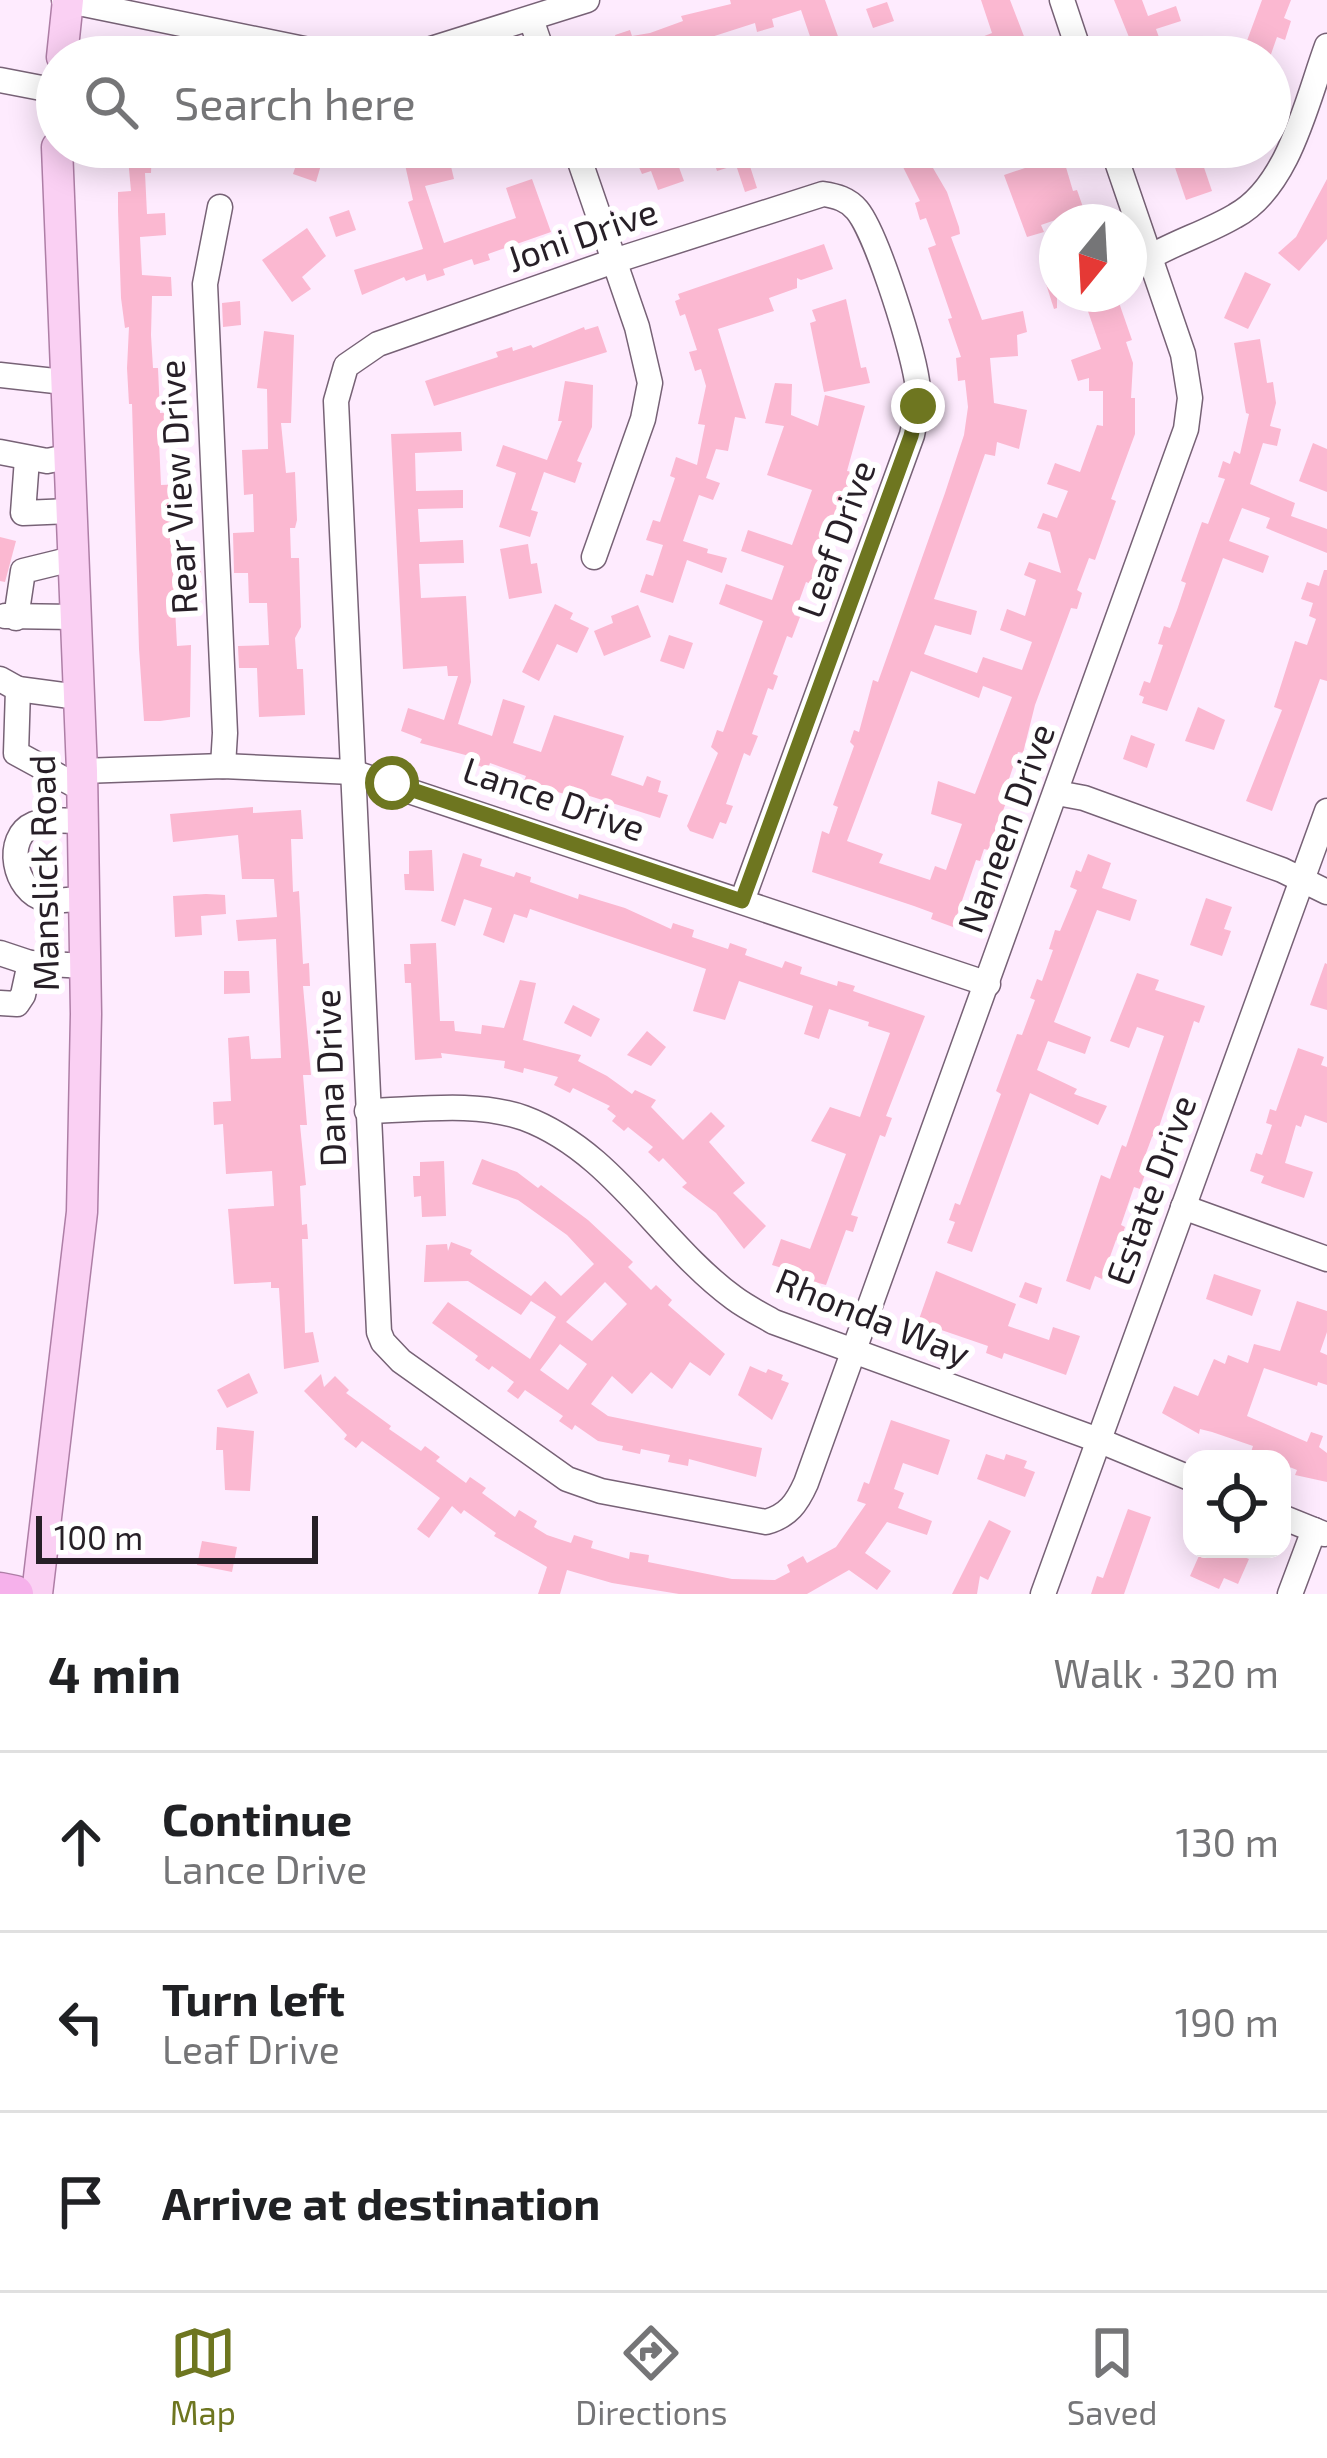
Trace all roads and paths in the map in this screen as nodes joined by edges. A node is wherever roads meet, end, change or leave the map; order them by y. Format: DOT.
graph roads {
  1 [pos="587,0"];
  2 [pos="1062,0"];
  3 [pos="68,1"];
  4 [pos="531,19"];
  5 [pos="64,36"];
  6 [pos="240,36"];
  7 [pos="475,36"];
  8 [pos="537,36"];
  9 [pos="1075,36"];
  10 [pos="1327,46"];
  11 [pos="0,80"];
  12 [pos="36,87"];
  13 [pos="1291,141"];
  14 [pos="58,168"];
  15 [pos="582,168"];
  16 [pos="1119,168"];
  17 [pos="1281,168"];
  18 [pos="848,201"];
  19 [pos="220,207"];
  20 [pos="1150,257"];
  21 [pos="614,261"];
  22 [pos="346,366"];
  23 [pos="0,375"];
  24 [pos="64,382"];
  25 [pos="0,452"];
  26 [pos="67,458"];
  27 [pos="27,459"];
  28 [pos="70,511"];
  29 [pos="594,557"];
  30 [pos="72,559"];
  31 [pos="8,616"];
  32 [pos="74,617"];
  33 [pos="9,684"];
  34 [pos="78,697"];
  35 [pos="223,766"];
  36 [pos="352,772"];
  37 [pos="82,780"];
  38 [pos="1057,794"];
  39 [pos="1327,811"];
  40 [pos="82,821"];
  41 [pos="1302,879"];
  42 [pos="1327,892"];
  43 [pos="83,899"];
  44 [pos="742,901"];
  45 [pos="0,953"];
  46 [pos="30,962"];
  47 [pos="86,966"];
  48 [pos="988,984"];
  49 [pos="0,1003"];
  50 [pos="367,1111"];
  51 [pos="1183,1208"];
  52 [pos="1327,1258"];
  53 [pos="854,1353"];
  54 [pos="1098,1440"];
  55 [pos="1183,1475"];
  56 [pos="776,1519"];
  57 [pos="1291,1521"];
  58 [pos="1320,1532"];
  59 [pos="0,1591"];
  60 [pos="15,1594"];
  61 [pos="37,1594"];
  62 [pos="1043,1594"];
  63 [pos="1290,1594"];
  1 -- 4 [label="street"];
  2 -- 9 [label="street"];
  3 -- 5 [label="main road"];
  3 -- 6 [label="street"];
  4 -- 7 [label="street"];
  4 -- 8 [label="street"];
  10 -- 13 [label="street"];
  11 -- 12 [label="street"];
  14 -- 24 [label="main road, Manslick Road"];
  15 -- 21 [label="street"];
  16 -- 20 [label="street, Naneen Drive"];
  17 -- 20 [label="street"];
  18 -- 21 [label="street, Joni Drive"];
  18 -- 44 [label="street, Leaf Drive"];
  19 -- 35 [label="street, Rear View Drive"];
  20 -- 38 [label="street, Naneen Drive"];
  21 -- 22 [label="street, Joni Drive"];
  21 -- 29 [label="street"];
  22 -- 36 [label="street, Dana Drive"];
  23 -- 24 [label="street"];
  24 -- 26 [label="main road, Manslick Road"];
  25 -- 27 [label="street"];
  26 -- 27 [label="street"];
  26 -- 28 [label="main road, Manslick Road"];
  27 -- 28 [label="street"];
  28 -- 30 [label="main road, Manslick Road"];
  30 -- 31 [label="street"];
  30 -- 32 [label="main road, Manslick Road"];
  31 -- 32 [label="street"];
  32 -- 34 [label="main road, Manslick Road"];
  33 -- 34 [label="street"];
  33 -- 37 [label="street"];
  34 -- 37 [label="main road, Manslick Road"];
  35 -- 36 [label="street, Lance Drive"];
  35 -- 37 [label="street, Lance Drive"];
  36 -- 44 [label="street, Lance Drive"];
  36 -- 50 [label="street, Dana Drive"];
  37 -- 40 [label="main road, Manslick Road"];
  38 -- 41 [label="street"];
  38 -- 48 [label="street, Naneen Drive"];
  39 -- 41 [label="street, Estate Drive"];
  40 -- 43 [label="main road, Manslick Road"];
  40 -- 43 [label="street"];
  41 -- 42 [label="street"];
  41 -- 51 [label="street, Estate Drive"];
  43 -- 47 [label="main road, Manslick Road"];
  44 -- 48 [label="street, Lance Drive"];
  45 -- 46 [label="street"];
  46 -- 47 [label="street"];
  46 -- 49 [label="street"];
  47 -- 61 [label="main road, Manslick Road"];
  48 -- 53 [label="street, Naneen Drive"];
  50 -- 53 [label="street, Rhonda Way"];
  50 -- 56 [label="street, Dana Drive"];
  51 -- 52 [label="street"];
  51 -- 54 [label="street, Estate Drive"];
  53 -- 54 [label="street, Rhonda Way"];
  53 -- 56 [label="street, Naneen Drive"];
  54 -- 55 [label="street, Rhonda Way"];
  54 -- 62 [label="street, Estate Drive"];
  57 -- 58 [label="street"];
  58 -- 63 [label="street"];
  59 -- 60 [label="highway"];
}
